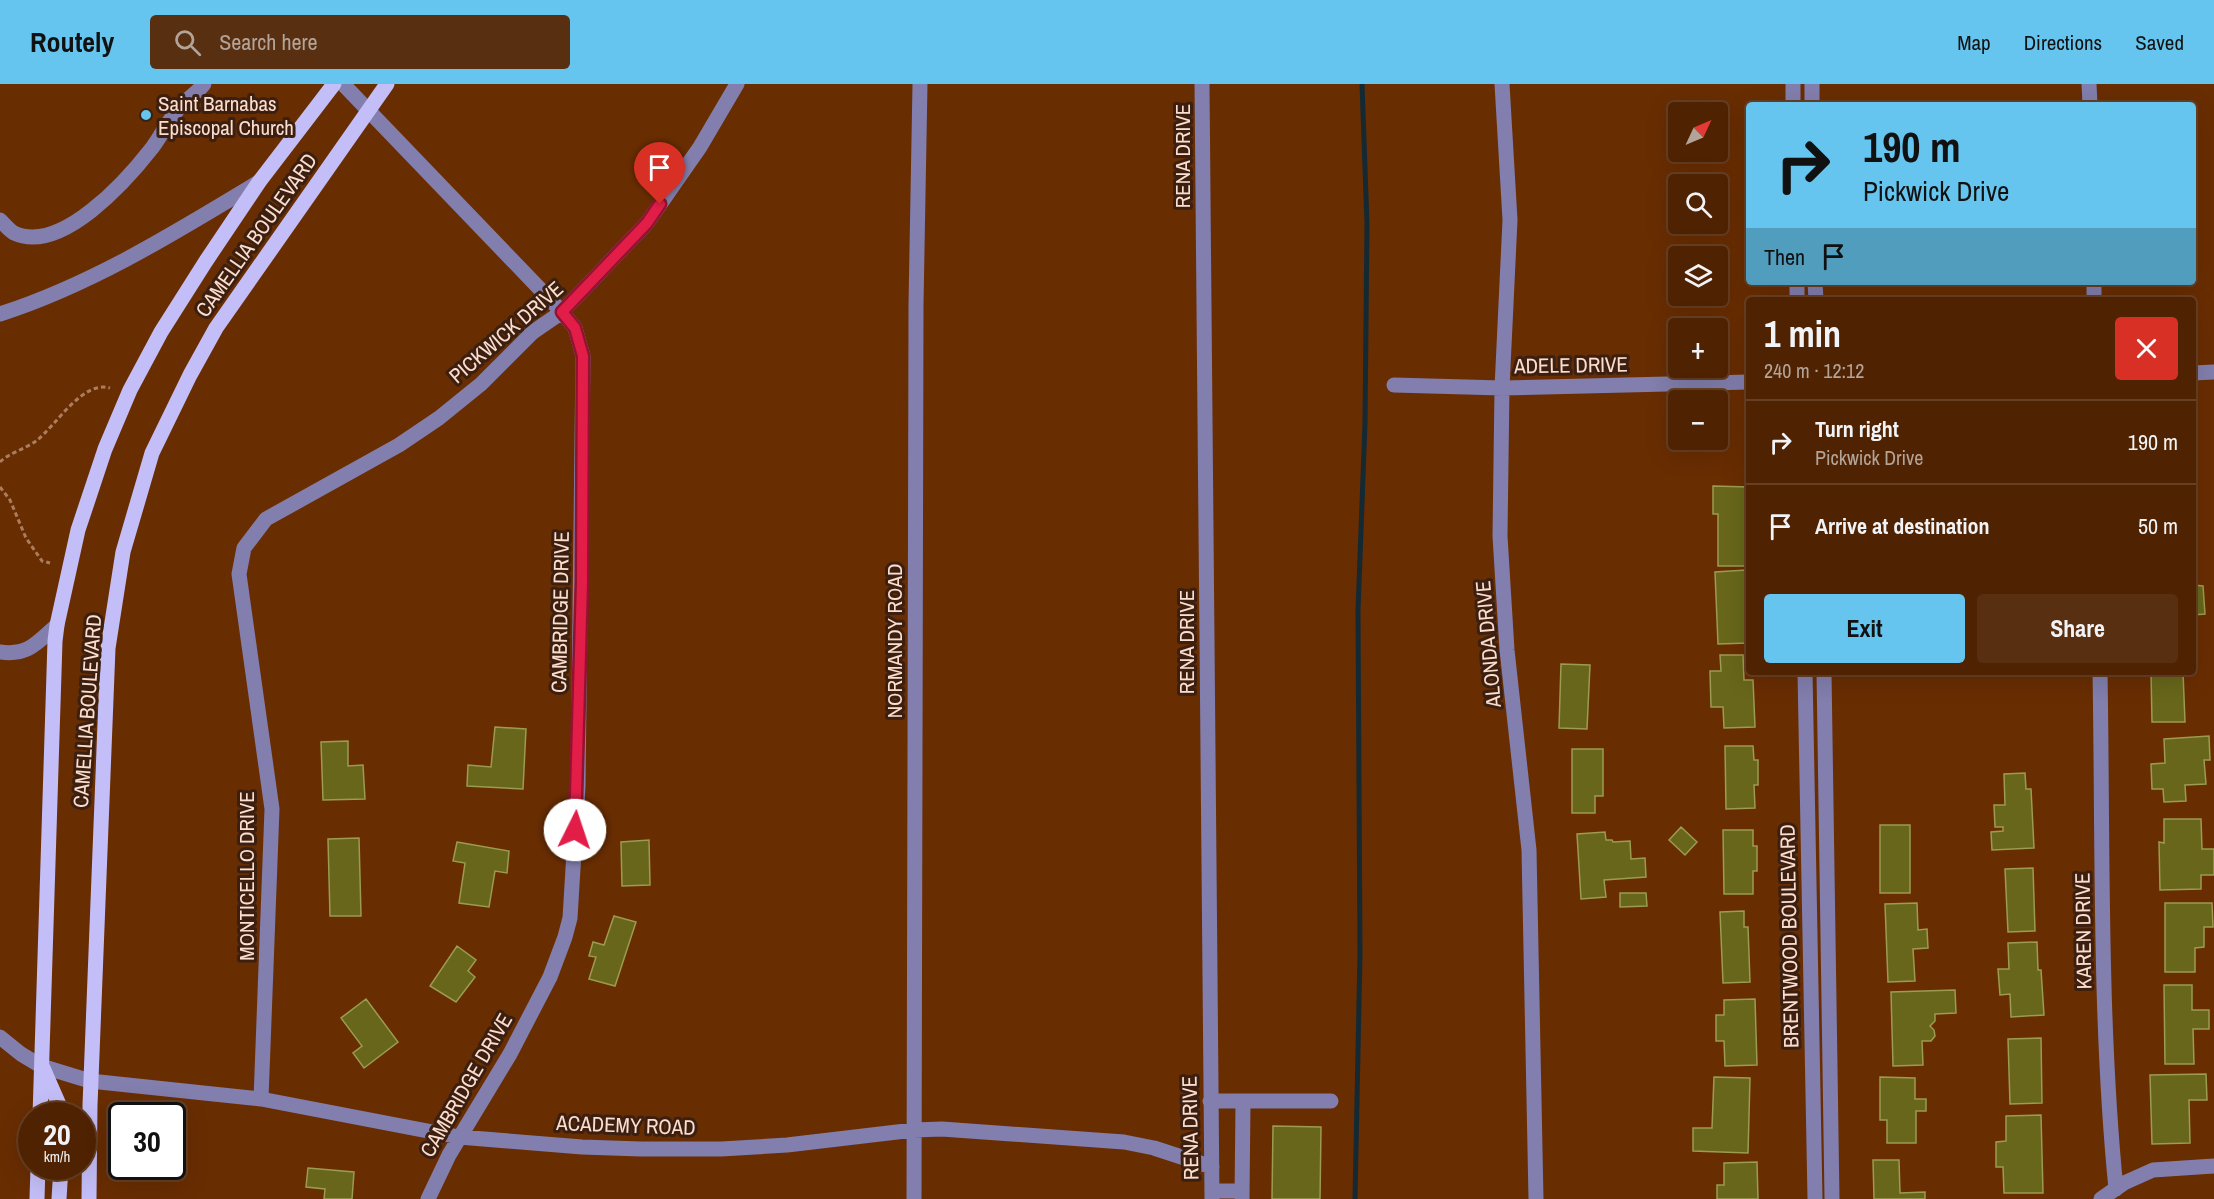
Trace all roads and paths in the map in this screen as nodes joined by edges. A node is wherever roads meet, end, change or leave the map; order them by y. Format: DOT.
graph roads {
  1 [pos="204,84"];
  2 [pos="334,84"];
  3 [pos="343,84"];
  4 [pos="387,84"];
  5 [pos="737,84"];
  6 [pos="920,84"];
  7 [pos="1202,84"];
  8 [pos="1502,84"];
  9 [pos="1793,84"];
  10 [pos="1812,84"];
  11 [pos="2089,84"];
  12 [pos="1793,102"];
  13 [pos="1812,102"];
  14 [pos="2090,102"];
  15 [pos="368,112"];
  16 [pos="259,182"];
  17 [pos="0,220"];
  18 [pos="562,312"];
  19 [pos="0,314"];
  20 [pos="2214,372"];
  21 [pos="2196,373"];
  22 [pos="1746,382"];
  23 [pos="1394,385"];
  24 [pos="110,388"];
  25 [pos="1502,388"];
  26 [pos="0,462"];
  27 [pos="5,486"];
  28 [pos="0,488"];
  29 [pos="244,548"];
  30 [pos="50,563"];
  31 [pos="57,626"];
  32 [pos="0,652"];
  33 [pos="1805,675"];
  34 [pos="1824,675"];
  35 [pos="2100,675"];
  36 [pos="0,1037"];
  37 [pos="42,1065"];
  38 [pos="90,1082"];
  39 [pos="261,1099"];
  40 [pos="1210,1101"];
  41 [pos="1331,1101"];
  42 [pos="41,1102"];
  43 [pos="58,1102"];
  44 [pos="1242,1102"];
  45 [pos="914,1130"];
  46 [pos="459,1137"];
  47 [pos="2214,1166"];
  48 [pos="1212,1167"];
  49 [pos="38,1180"];
  50 [pos="60,1180"];
  51 [pos="2116,1189"];
  52 [pos="1212,1195"];
  53 [pos="1242,1195"];
  54 [pos="37,1199"];
  55 [pos="59,1199"];
  56 [pos="89,1199"];
  57 [pos="428,1199"];
  58 [pos="914,1199"];
  59 [pos="1536,1199"];
  60 [pos="1815,1199"];
  61 [pos="1832,1199"];
  62 [pos="2102,1199"];
  1 -- 17 [label="street"];
  2 -- 16 [label="main road, CAMELLIA BOULEVARD"];
  3 -- 15 [label="street, CAMBRIDGE DRIVE"];
  4 -- 15 [label="main road, CAMELLIA BOULEVARD"];
  5 -- 18 [label="street, PICKWICK DRIVE"];
  6 -- 45 [label="street, NORMANDY ROAD"];
  7 -- 40 [label="street, RENA DRIVE"];
  8 -- 25 [label="street, ALONDA DRIVE"];
  9 -- 12 [label="street"];
  10 -- 13 [label="street"];
  11 -- 14 [label="street"];
  15 -- 18 [label="street, CAMBRIDGE DRIVE"];
  15 -- 38 [label="main road, CAMELLIA BOULEVARD"];
  16 -- 19 [label="street"];
  16 -- 31 [label="main road, CAMELLIA BOULEVARD"];
  18 -- 29 [label="street, PICKWICK DRIVE"];
  18 -- 46 [label="street, CAMBRIDGE DRIVE"];
  20 -- 21 [label="street"];
  22 -- 25 [label="street, ADELE DRIVE"];
  23 -- 25 [label="street, ADELE DRIVE"];
  24 -- 26 [label="path"];
  25 -- 59 [label="street, ALONDA DRIVE"];
  27 -- 28 [label="path"];
  28 -- 30 [label="path"];
  29 -- 39 [label="street, MONTICELLO DRIVE"];
  31 -- 32 [label="street"];
  31 -- 37 [label="main road, CAMELLIA BOULEVARD"];
  33 -- 60 [label="street, BRENTWOOD BOULEVARD"];
  34 -- 61 [label="street, BRENTWOOD BOULEVARD"];
  35 -- 51 [label="street, KAREN DRIVE"];
  36 -- 37 [label="street, ACADEMY ROAD"];
  37 -- 38 [label="street, ACADEMY ROAD"];
  37 -- 42 [label="main road, CAMELLIA BOULEVARD"];
  37 -- 43 [label="main road"];
  38 -- 39 [label="street, ACADEMY ROAD"];
  38 -- 56 [label="main road, CAMELLIA BOULEVARD"];
  39 -- 46 [label="street, ACADEMY ROAD"];
  40 -- 44 [label="street"];
  40 -- 48 [label="street, RENA DRIVE"];
  41 -- 44 [label="street"];
  44 -- 53 [label="street"];
  45 -- 46 [label="street, ACADEMY ROAD"];
  45 -- 48 [label="street, ACADEMY ROAD"];
  45 -- 58 [label="street, NORMANDY ROAD"];
  46 -- 57 [label="street, CAMBRIDGE DRIVE"];
  47 -- 51 [label="street"];
  48 -- 52 [label="street, RENA DRIVE"];
  49 -- 54 [label="main road"];
  50 -- 55 [label="main road"];
  51 -- 62 [label="street"];
  52 -- 53 [label="street"];
}
